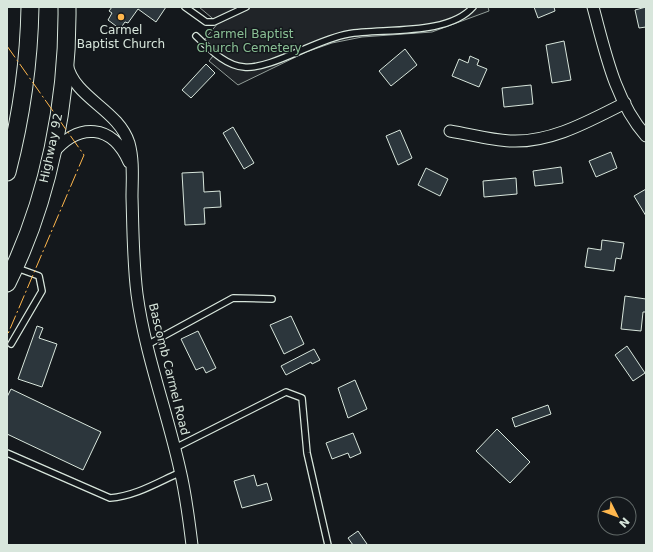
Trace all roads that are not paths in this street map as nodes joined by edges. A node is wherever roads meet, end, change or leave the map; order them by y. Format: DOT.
graph roads {
  1 [pos="30,7"];
  2 [pos="68,7"];
  3 [pos="185,7"];
  4 [pos="246,7"];
  5 [pos="473,7"];
  6 [pos="593,7"];
  7 [pos="196,36"];
  8 [pos="66,56"];
  9 [pos="625,103"];
  10 [pos="450,131"];
  11 [pos="646,136"];
  12 [pos="51,156"];
  13 [pos="7,172"];
  14 [pos="132,175"];
  15 [pos="14,267"];
  16 [pos="7,283"];
  17 [pos="272,299"];
  18 [pos="11,344"];
  19 [pos="147,345"];
  20 [pos="175,448"];
  21 [pos="7,453"];
  22 [pos="181,472"];
  23 [pos="192,545"];
  24 [pos="328,545"];
  1 -- 13 [label="main road"];
  2 -- 8 [label="main road, Highway 92"];
  3 -- 4 [label="lane"];
  5 -- 7 [label="lane"];
  6 -- 9 [label="street"];
  8 -- 12 [label="main road, Highway 92"];
  8 -- 14 [label="street, Bascomb Carmel Road"];
  9 -- 10 [label="street"];
  9 -- 11 [label="street"];
  12 -- 14 [label="street, Bascomb Carmel Road"];
  12 -- 15 [label="main road, Highway 92"];
  14 -- 19 [label="street, Bascomb Carmel Road"];
  15 -- 16 [label="main road, Highway 92"];
  15 -- 18 [label="lane"];
  17 -- 19 [label="lane"];
  19 -- 20 [label="street, Bascomb Carmel Road"];
  20 -- 22 [label="street, Bascomb Carmel Road"];
  20 -- 24 [label="lane"];
  21 -- 22 [label="lane"];
  22 -- 23 [label="street, Bascomb Carmel Road"];
}
